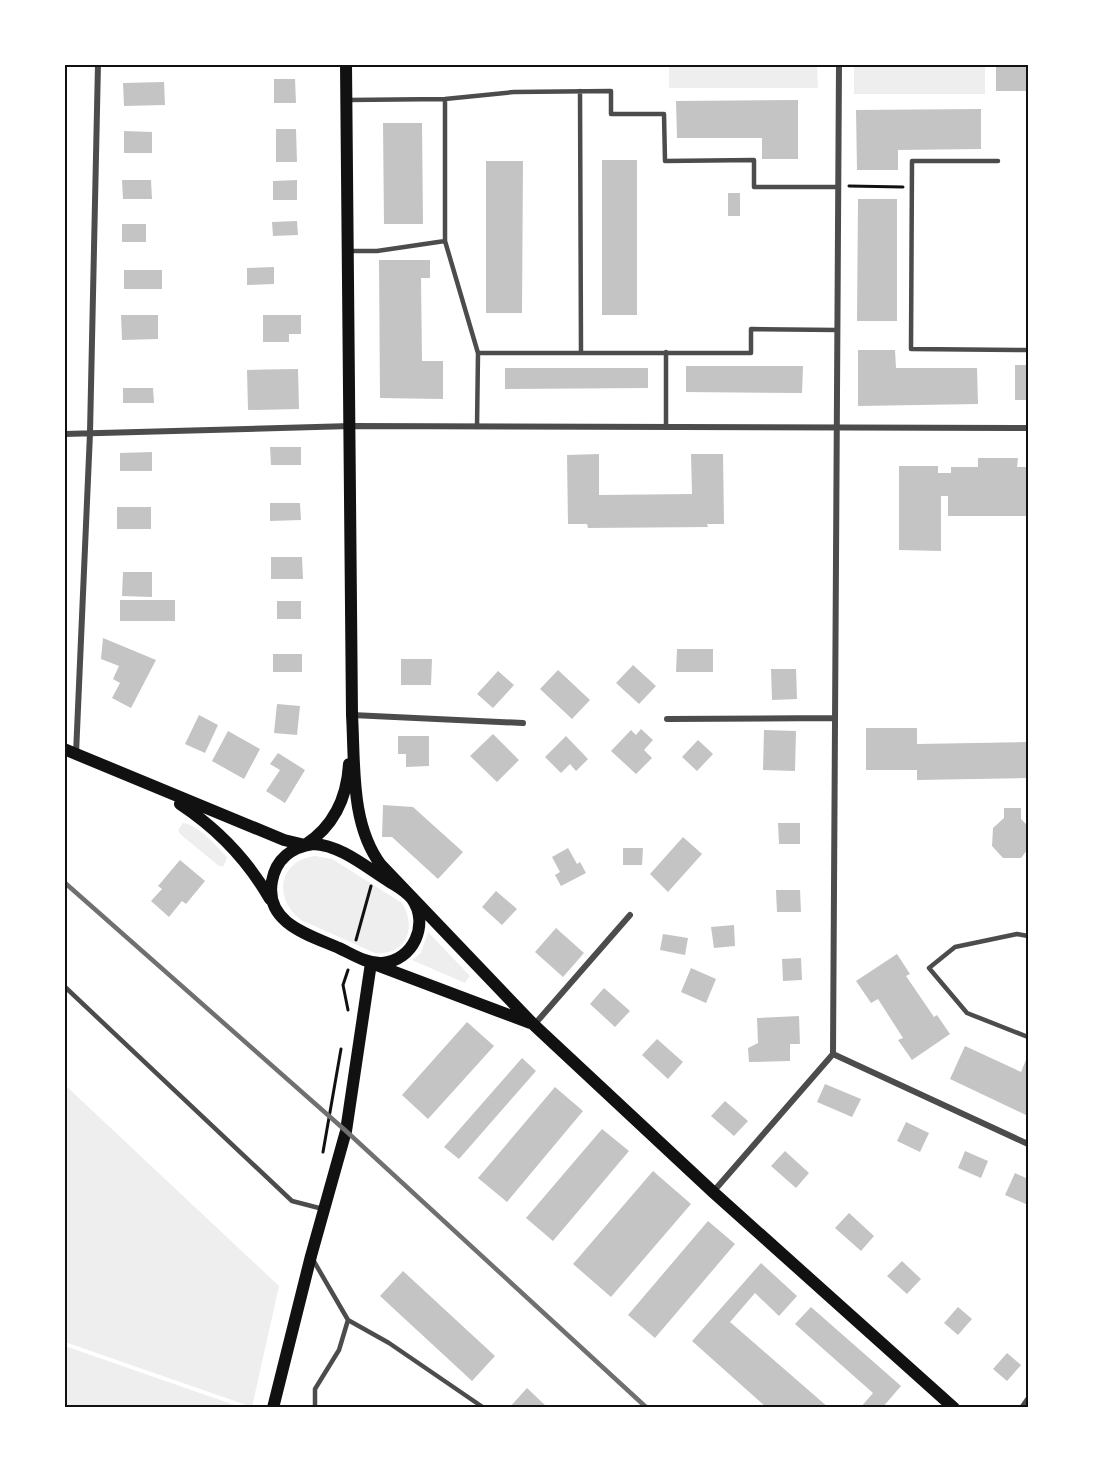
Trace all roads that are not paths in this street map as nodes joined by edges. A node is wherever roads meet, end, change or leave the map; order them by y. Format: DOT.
graph roads {
  1 [pos="98,64"];
  2 [pos="346,64"];
  3 [pos="839,64"];
  4 [pos="580,92"];
  5 [pos="445,99"];
  6 [pos="347,100"];
  7 [pos="998,162"];
  8 [pos="838,187"];
  9 [pos="446,241"];
  10 [pos="349,251"];
  11 [pos="837,330"];
  12 [pos="1029,350"];
  13 [pos="666,352"];
  14 [pos="478,353"];
  15 [pos="581,353"];
  16 [pos="351,426"];
  17 [pos="477,427"];
  18 [pos="666,427"];
  19 [pos="836,428"];
  20 [pos="1029,428"];
  21 [pos="90,433"];
  22 [pos="64,434"];
  23 [pos="352,715"];
  24 [pos="835,718"];
  25 [pos="667,719"];
  26 [pos="523,723"];
  27 [pos="70,752"];
  28 [pos="159,789"];
  29 [pos="305,845"];
  30 [pos="408,895"];
  31 [pos="275,907"];
  32 [pos="630,915"];
  33 [pos="1029,936"];
  34 [pos="371,963"];
  35 [pos="64,986"];
  36 [pos="534,1024"];
  37 [pos="1029,1037"];
  38 [pos="833,1054"];
  39 [pos="1029,1144"];
  40 [pos="713,1192"];
  41 [pos="323,1210"];
  42 [pos="311,1256"];
  43 [pos="348,1320"];
  44 [pos="1029,1398"];
  45 [pos="273,1407"];
  46 [pos="315,1407"];
  47 [pos="484,1407"];
  48 [pos="954,1407"];
  49 [pos="1021,1407"];
  1 -- 21 [label="street"];
  2 -- 6 [label="main road"];
  3 -- 8 [label="street"];
  4 -- 5 [label="lane"];
  4 -- 8 [label="lane"];
  4 -- 15 [label="lane"];
  5 -- 6 [label="lane"];
  5 -- 9 [label="lane"];
  6 -- 10 [label="main road"];
  7 -- 12 [label="lane"];
  8 -- 11 [label="street"];
  9 -- 10 [label="lane"];
  9 -- 14 [label="lane"];
  10 -- 16 [label="main road"];
  11 -- 13 [label="lane"];
  11 -- 19 [label="street"];
  13 -- 15 [label="lane"];
  13 -- 18 [label="lane"];
  14 -- 15 [label="lane"];
  14 -- 17 [label="lane"];
  16 -- 17 [label="street"];
  16 -- 21 [label="street"];
  16 -- 23 [label="main road"];
  17 -- 18 [label="street"];
  18 -- 19 [label="street"];
  19 -- 20 [label="street"];
  19 -- 24 [label="street"];
  21 -- 22 [label="street"];
  21 -- 27 [label="street"];
  23 -- 26 [label="street"];
  23 -- 29 [label="main road"];
  23 -- 30 [label="main road"];
  24 -- 25 [label="street"];
  24 -- 38 [label="street"];
  27 -- 28 [label="main road"];
  28 -- 29 [label="main road"];
  28 -- 31 [label="main road"];
  29 -- 30 [label="main road"];
  29 -- 31 [label="main road"];
  30 -- 34 [label="main road"];
  30 -- 36 [label="main road"];
  31 -- 34 [label="main road"];
  32 -- 36 [label="street"];
  33 -- 37 [label="lane"];
  34 -- 36 [label="main road"];
  34 -- 41 [label="main road"];
  35 -- 41 [label="lane"];
  36 -- 40 [label="main road"];
  38 -- 39 [label="street"];
  38 -- 40 [label="street"];
  40 -- 48 [label="main road"];
  41 -- 42 [label="main road"];
  42 -- 43 [label="lane"];
  42 -- 45 [label="main road"];
  43 -- 46 [label="lane"];
  43 -- 47 [label="lane"];
  44 -- 49 [label="lane"];
}
